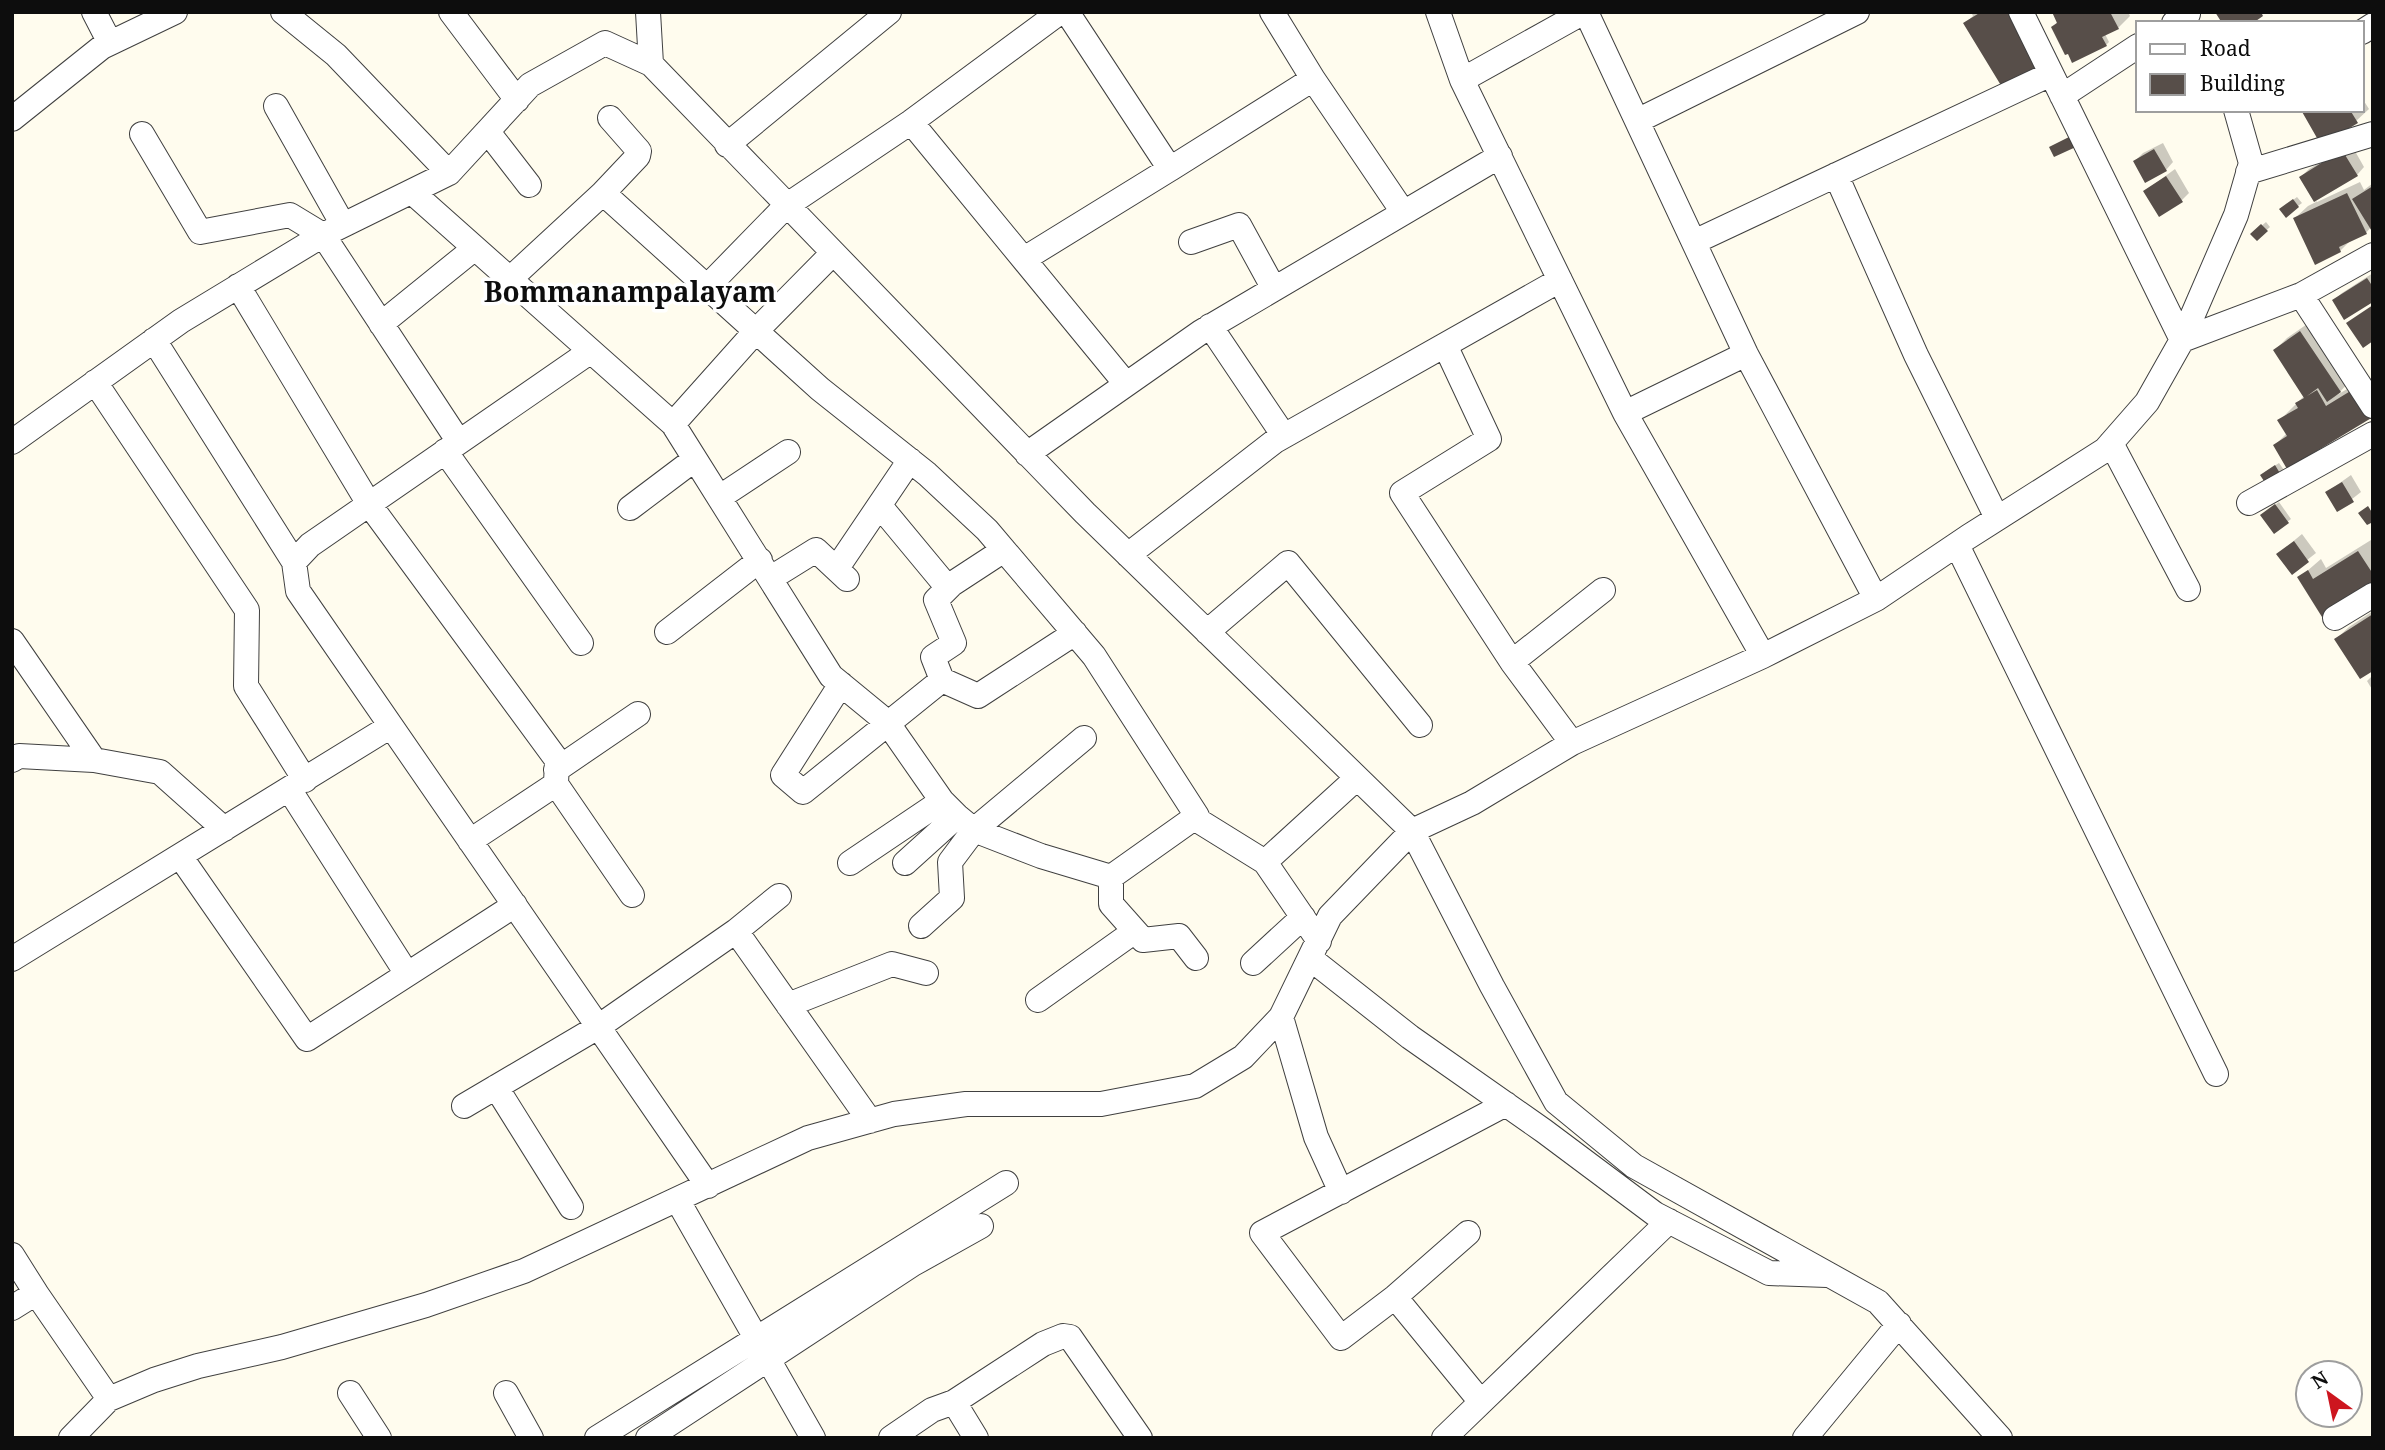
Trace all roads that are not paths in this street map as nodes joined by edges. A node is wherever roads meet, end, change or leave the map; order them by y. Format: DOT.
graph roads {
  1 [pos="94,12"];
  2 [pos="175,12"];
  3 [pos="283,12"];
  4 [pos="451,12"];
  5 [pos="648,12"];
  6 [pos="889,12"];
  7 [pos="1060,12"];
  8 [pos="1067,12"];
  9 [pos="1272,12"];
  10 [pos="1438,12"];
  11 [pos="1585,12"];
  12 [pos="1857,12"];
  13 [pos="2021,12"];
  14 [pos="110,43"];
  15 [pos="2136,47"];
  16 [pos="651,64"];
  17 [pos="1313,79"];
  18 [pos="1462,80"];
  19 [pos="2057,85"];
  20 [pos="517,100"];
  21 [pos="276,106"];
  22 [pos="2237,112"];
  23 [pos="610,118"];
  24 [pos="12,119"];
  25 [pos="1637,121"];
  26 [pos="911,122"];
  27 [pos="488,132"];
  28 [pos="142,134"];
  29 [pos="2373,134"];
  30 [pos="727,145"];
  31 [pos="1500,156"];
  32 [pos="1170,169"];
  33 [pos="2249,172"];
  34 [pos="449,173"];
  35 [pos="1836,175"];
  36 [pos="529,185"];
  37 [pos="412,192"];
  38 [pos="603,193"];
  39 [pos="786,206"];
  40 [pos="1403,212"];
  41 [pos="333,230"];
  42 [pos="1191,242"];
  43 [pos="1693,242"];
  44 [pos="475,248"];
  45 [pos="833,253"];
  46 [pos="2373,255"];
  47 [pos="1024,260"];
  48 [pos="510,279"];
  49 [pos="1560,280"];
  50 [pos="238,286"];
  51 [pos="707,286"];
  52 [pos="1274,289"];
  53 [pos="2301,295"];
  54 [pos="381,324"];
  55 [pos="1210,326"];
  56 [pos="756,331"];
  57 [pos="154,340"];
  58 [pos="2182,340"];
  59 [pos="1445,345"];
  60 [pos="591,351"];
  61 [pos="1746,354"];
  62 [pos="95,382"];
  63 [pos="1126,384"];
  64 [pos="2373,406"];
  65 [pos="1625,413"];
  66 [pos="673,424"];
  67 [pos="2373,434"];
  68 [pos="1284,436"];
  69 [pos="12,442"];
  70 [pos="2111,443"];
  71 [pos="452,447"];
  72 [pos="788,452"];
  73 [pos="1027,454"];
  74 [pos="695,459"];
  75 [pos="910,460"];
  76 [pos="720,497"];
  77 [pos="2249,503"];
  78 [pos="369,504"];
  79 [pos="880,506"];
  80 [pos="630,509"];
  81 [pos="1997,518"];
  82 [pos="1957,545"];
  83 [pos="1004,550"];
  84 [pos="1128,555"];
  85 [pos="294,562"];
  86 [pos="766,569"];
  87 [pos="948,588"];
  88 [pos="2188,589"];
  89 [pos="1603,590"];
  90 [pos="2373,595"];
  91 [pos="1876,599"];
  92 [pos="2335,618"];
  93 [pos="667,632"];
  94 [pos="1207,632"];
  95 [pos="1075,633"];
  96 [pos="12,641"];
  97 [pos="581,643"];
  98 [pos="1763,656"];
  99 [pos="1512,662"];
  100 [pos="942,680"];
  101 [pos="841,684"];
  102 [pos="638,714"];
  103 [pos="887,722"];
  104 [pos="1420,725"];
  105 [pos="391,726"];
  106 [pos="1084,738"];
  107 [pos="1572,743"];
  108 [pos="12,760"];
  109 [pos="94,760"];
  110 [pos="556,777"];
  111 [pos="1357,778"];
  112 [pos="297,785"];
  113 [pos="957,816"];
  114 [pos="1194,818"];
  115 [pos="224,829"];
  116 [pos="1412,831"];
  117 [pos="470,841"];
  118 [pos="180,856"];
  119 [pos="1265,862"];
  120 [pos="850,863"];
  121 [pos="905,863"];
  122 [pos="1111,877"];
  123 [pos="632,895"];
  124 [pos="779,896"];
  125 [pos="515,905"];
  126 [pos="1303,917"];
  127 [pos="921,926"];
  128 [pos="736,931"];
  129 [pos="1135,931"];
  130 [pos="1315,950"];
  131 [pos="1196,958"];
  132 [pos="12,959"];
  133 [pos="1253,962"];
  134 [pos="926,973"];
  135 [pos="407,974"];
  136 [pos="1038,1000"];
  137 [pos="788,1005"];
  138 [pos="1281,1017"];
  139 [pos="598,1027"];
  140 [pos="2216,1074"];
  141 [pos="496,1087"];
  142 [pos="1506,1104"];
  143 [pos="464,1107"];
  144 [pos="870,1121"];
  145 [pos="1006,1183"];
  146 [pos="708,1186"];
  147 [pos="1341,1192"];
  148 [pos="678,1201"];
  149 [pos="571,1207"];
  150 [pos="1669,1221"];
  151 [pos="981,1226"];
  152 [pos="1468,1233"];
  153 [pos="12,1255"];
  154 [pos="1831,1275"];
  155 [pos="36,1293"];
  156 [pos="1395,1297"];
  157 [pos="12,1308"];
  158 [pos="1899,1324"];
  159 [pos="762,1348"];
  160 [pos="350,1393"];
  161 [pos="506,1393"];
  162 [pos="109,1399"];
  163 [pos="954,1402"];
  164 [pos="1481,1402"];
  165 [pos="1985,1432"];
  166 [pos="71,1438"];
  167 [pos="379,1438"];
  168 [pos="531,1438"];
  169 [pos="597,1438"];
  170 [pos="648,1438"];
  171 [pos="813,1438"];
  172 [pos="891,1438"];
  173 [pos="976,1438"];
  174 [pos="1140,1438"];
  175 [pos="1444,1438"];
  176 [pos="1805,1438"];
  1 -- 14 [label="street"];
  2 -- 14 [label="street"];
  3 -- 34 [label="street"];
  4 -- 20 [label="street"];
  5 -- 16 [label="street"];
  6 -- 30 [label="street"];
  7 -- 26 [label="street"];
  8 -- 32 [label="street"];
  9 -- 17 [label="street"];
  10 -- 18 [label="street"];
  11 -- 18 [label="street"];
  11 -- 25 [label="street"];
  12 -- 25 [label="street"];
  13 -- 19 [label="street"];
  14 -- 24 [label="street"];
  15 -- 19 [label="street"];
  16 -- 20 [label="street"];
  16 -- 30 [label="street"];
  17 -- 32 [label="street"];
  17 -- 40 [label="street"];
  18 -- 31 [label="street"];
  19 -- 35 [label="street"];
  19 -- 58 [label="street"];
  20 -- 27 [label="street"];
  21 -- 41 [label="street"];
  22 -- 33 [label="street"];
  23 -- 38 [label="street"];
  25 -- 43 [label="street"];
  26 -- 39 [label="street"];
  26 -- 47 [label="street"];
  27 -- 34 [label="street"];
  27 -- 36 [label="street"];
  28 -- 41 [label="street"];
  29 -- 33 [label="street"];
  30 -- 39 [label="street"];
  31 -- 40 [label="street"];
  31 -- 49 [label="street"];
  32 -- 47 [label="street"];
  33 -- 58 [label="street"];
  34 -- 37 [label="street"];
  35 -- 43 [label="street"];
  35 -- 81 [label="street"];
  37 -- 41 [label="street"];
  37 -- 44 [label="street"];
  38 -- 48 [label="street"];
  38 -- 51 [label="street"];
  39 -- 45 [label="street"];
  39 -- 51 [label="street"];
  40 -- 52 [label="street"];
  41 -- 50 [label="street"];
  41 -- 54 [label="street"];
  42 -- 52 [label="street"];
  43 -- 61 [label="street"];
  44 -- 48 [label="street"];
  44 -- 54 [label="street"];
  45 -- 56 [label="street"];
  45 -- 73 [label="street"];
  46 -- 53 [label="street"];
  47 -- 63 [label="street"];
  48 -- 60 [label="street"];
  49 -- 59 [label="street"];
  49 -- 65 [label="street"];
  50 -- 57 [label="street"];
  50 -- 78 [label="street"];
  51 -- 56 [label="street"];
  52 -- 55 [label="street"];
  53 -- 58 [label="street"];
  53 -- 64 [label="street"];
  54 -- 71 [label="street"];
  55 -- 63 [label="street"];
  55 -- 68 [label="street"];
  56 -- 66 [label="street"];
  56 -- 75 [label="street"];
  57 -- 62 [label="street"];
  57 -- 85 [label="street"];
  58 -- 70 [label="street"];
  59 -- 68 [label="street"];
  59 -- 99 [label="street"];
  60 -- 66 [label="street"];
  60 -- 71 [label="street"];
  61 -- 65 [label="street"];
  61 -- 91 [label="street"];
  62 -- 69 [label="street"];
  62 -- 112 [label="street"];
  63 -- 73 [label="street"];
  65 -- 98 [label="street"];
  66 -- 74 [label="street"];
  67 -- 77 [label="street"];
  68 -- 84 [label="street"];
  70 -- 81 [label="street"];
  70 -- 88 [label="street"];
  71 -- 78 [label="street"];
  71 -- 97 [label="street"];
  72 -- 76 [label="street"];
  73 -- 84 [label="street"];
  74 -- 76 [label="street"];
  74 -- 80 [label="street"];
  75 -- 79 [label="street"];
  75 -- 83 [label="street"];
  76 -- 86 [label="street"];
  78 -- 85 [label="street"];
  78 -- 110 [label="street"];
  79 -- 86 [label="street"];
  79 -- 87 [label="street"];
  81 -- 82 [label="street"];
  82 -- 91 [label="street"];
  82 -- 140 [label="street"];
  83 -- 87 [label="street"];
  83 -- 95 [label="street"];
  84 -- 94 [label="street"];
  85 -- 105 [label="street"];
  86 -- 93 [label="street"];
  86 -- 101 [label="street"];
  87 -- 100 [label="street"];
  89 -- 99 [label="street"];
  90 -- 92 [label="street"];
  91 -- 98 [label="street"];
  94 -- 104 [label="street"];
  94 -- 111 [label="street"];
  95 -- 100 [label="street"];
  95 -- 114 [label="street"];
  96 -- 109 [label="street"];
  98 -- 107 [label="street"];
  99 -- 107 [label="street"];
  100 -- 103 [label="street"];
  101 -- 103 [label="street"];
  101 -- 103 [label="street"];
  102 -- 110 [label="street"];
  103 -- 113 [label="street"];
  105 -- 112 [label="street"];
  105 -- 117 [label="street"];
  106 -- 113 [label="street"];
  107 -- 116 [label="street"];
  108 -- 109 [label="street"];
  109 -- 115 [label="street"];
  110 -- 117 [label="street"];
  110 -- 123 [label="street"];
  111 -- 116 [label="street"];
  111 -- 119 [label="street"];
  112 -- 115 [label="street"];
  112 -- 135 [label="street"];
  113 -- 120 [label="street"];
  113 -- 121 [label="street"];
  113 -- 122 [label="street"];
  113 -- 127 [label="street"];
  114 -- 119 [label="street"];
  114 -- 122 [label="street"];
  115 -- 118 [label="street"];
  116 -- 130 [label="street"];
  116 -- 154 [label="street"];
  117 -- 125 [label="street"];
  118 -- 132 [label="street"];
  118 -- 135 [label="street"];
  119 -- 126 [label="street"];
  122 -- 129 [label="street"];
  124 -- 128 [label="street"];
  125 -- 135 [label="street"];
  125 -- 139 [label="street"];
  126 -- 130 [label="street"];
  126 -- 133 [label="street"];
  128 -- 137 [label="street"];
  128 -- 139 [label="street"];
  129 -- 131 [label="street"];
  129 -- 136 [label="street"];
  130 -- 138 [label="street"];
  130 -- 142 [label="street"];
  134 -- 137 [label="street"];
  137 -- 144 [label="street"];
  138 -- 144 [label="street"];
  138 -- 147 [label="street"];
  139 -- 141 [label="street"];
  139 -- 146 [label="street"];
  141 -- 143 [label="street"];
  141 -- 149 [label="street"];
  142 -- 147 [label="street"];
  142 -- 150 [label="street"];
  144 -- 146 [label="street"];
  145 -- 159 [label="street"];
  146 -- 148 [label="street"];
  147 -- 156 [label="street"];
  148 -- 159 [label="street"];
  148 -- 162 [label="street"];
  150 -- 154 [label="street"];
  150 -- 164 [label="street"];
  151 -- 159 [label="street"];
  152 -- 156 [label="street"];
  153 -- 155 [label="street"];
  154 -- 158 [label="street"];
  155 -- 157 [label="street"];
  155 -- 162 [label="street"];
  156 -- 164 [label="street"];
  158 -- 165 [label="street"];
  158 -- 176 [label="street"];
  159 -- 169 [label="street"];
  159 -- 170 [label="street"];
  159 -- 171 [label="street"];
  160 -- 167 [label="street"];
  161 -- 168 [label="street"];
  162 -- 166 [label="street"];
  163 -- 172 [label="street"];
  163 -- 173 [label="street"];
  163 -- 174 [label="street"];
  164 -- 175 [label="street"];
}
